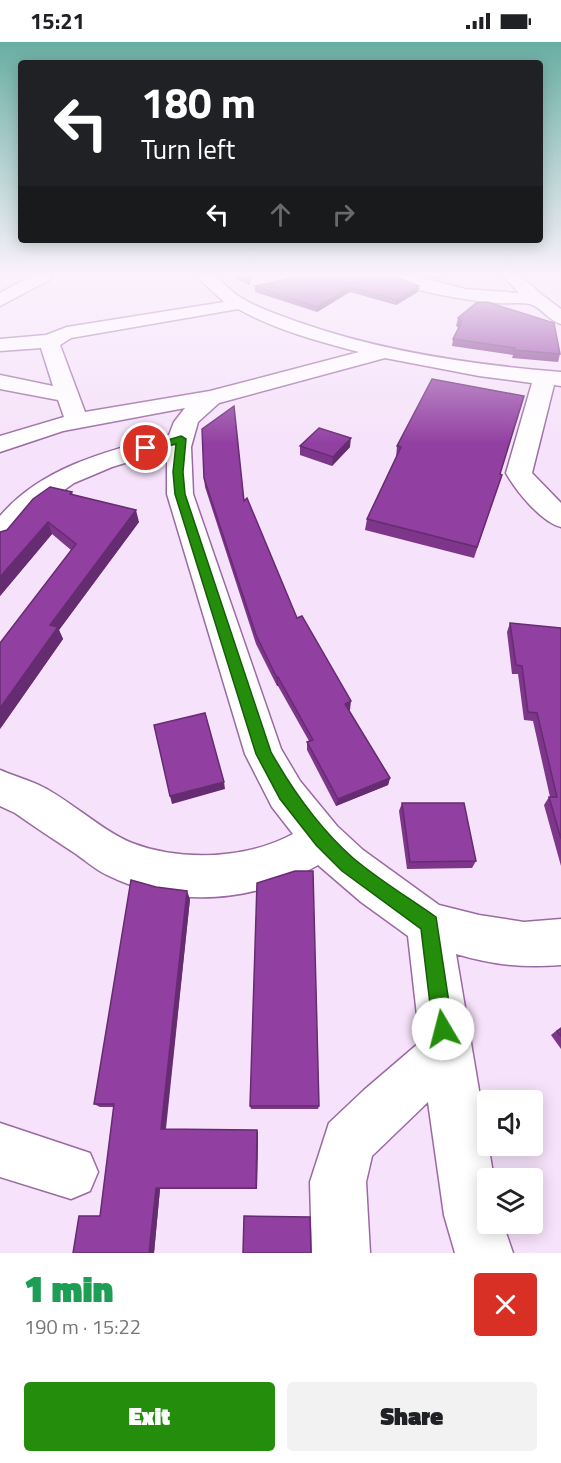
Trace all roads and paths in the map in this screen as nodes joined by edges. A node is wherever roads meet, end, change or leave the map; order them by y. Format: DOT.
graph roads {
  1 [pos="77,332"];
  2 [pos="310,332"];
  3 [pos="51,341"];
  4 [pos="0,345"];
  5 [pos="381,353"];
  6 [pos="553,379"];
  7 [pos="0,382"];
  8 [pos="68,395"];
  9 [pos="211,398"];
  10 [pos="77,421"];
  11 [pos="181,439"];
  12 [pos="0,445"];
  13 [pos="561,518"];
  14 [pos="0,534"];
  15 [pos="0,788"];
  16 [pos="322,840"];
  17 [pos="429,924"];
  18 [pos="561,942"];
  19 [pos="446,1052"];
  20 [pos="0,1150"];
  21 [pos="71,1172"];
  22 [pos="341,1253"];
  23 [pos="484,1253"];
  1 -- 3 [label="street"];
  2 -- 5 [label="street"];
  3 -- 4 [label="street"];
  3 -- 8 [label="street"];
  5 -- 6 [label="street"];
  5 -- 9 [label="street"];
  6 -- 13 [label="street"];
  7 -- 8 [label="street"];
  8 -- 10 [label="street"];
  9 -- 10 [label="street"];
  9 -- 11 [label="street"];
  10 -- 12 [label="street"];
  11 -- 14 [label="street"];
  11 -- 16 [label="street"];
  15 -- 16 [label="street"];
  16 -- 17 [label="street"];
  17 -- 18 [label="street"];
  17 -- 19 [label="street"];
  19 -- 22 [label="street"];
  19 -- 23 [label="street"];
  20 -- 21 [label="street"];
}
